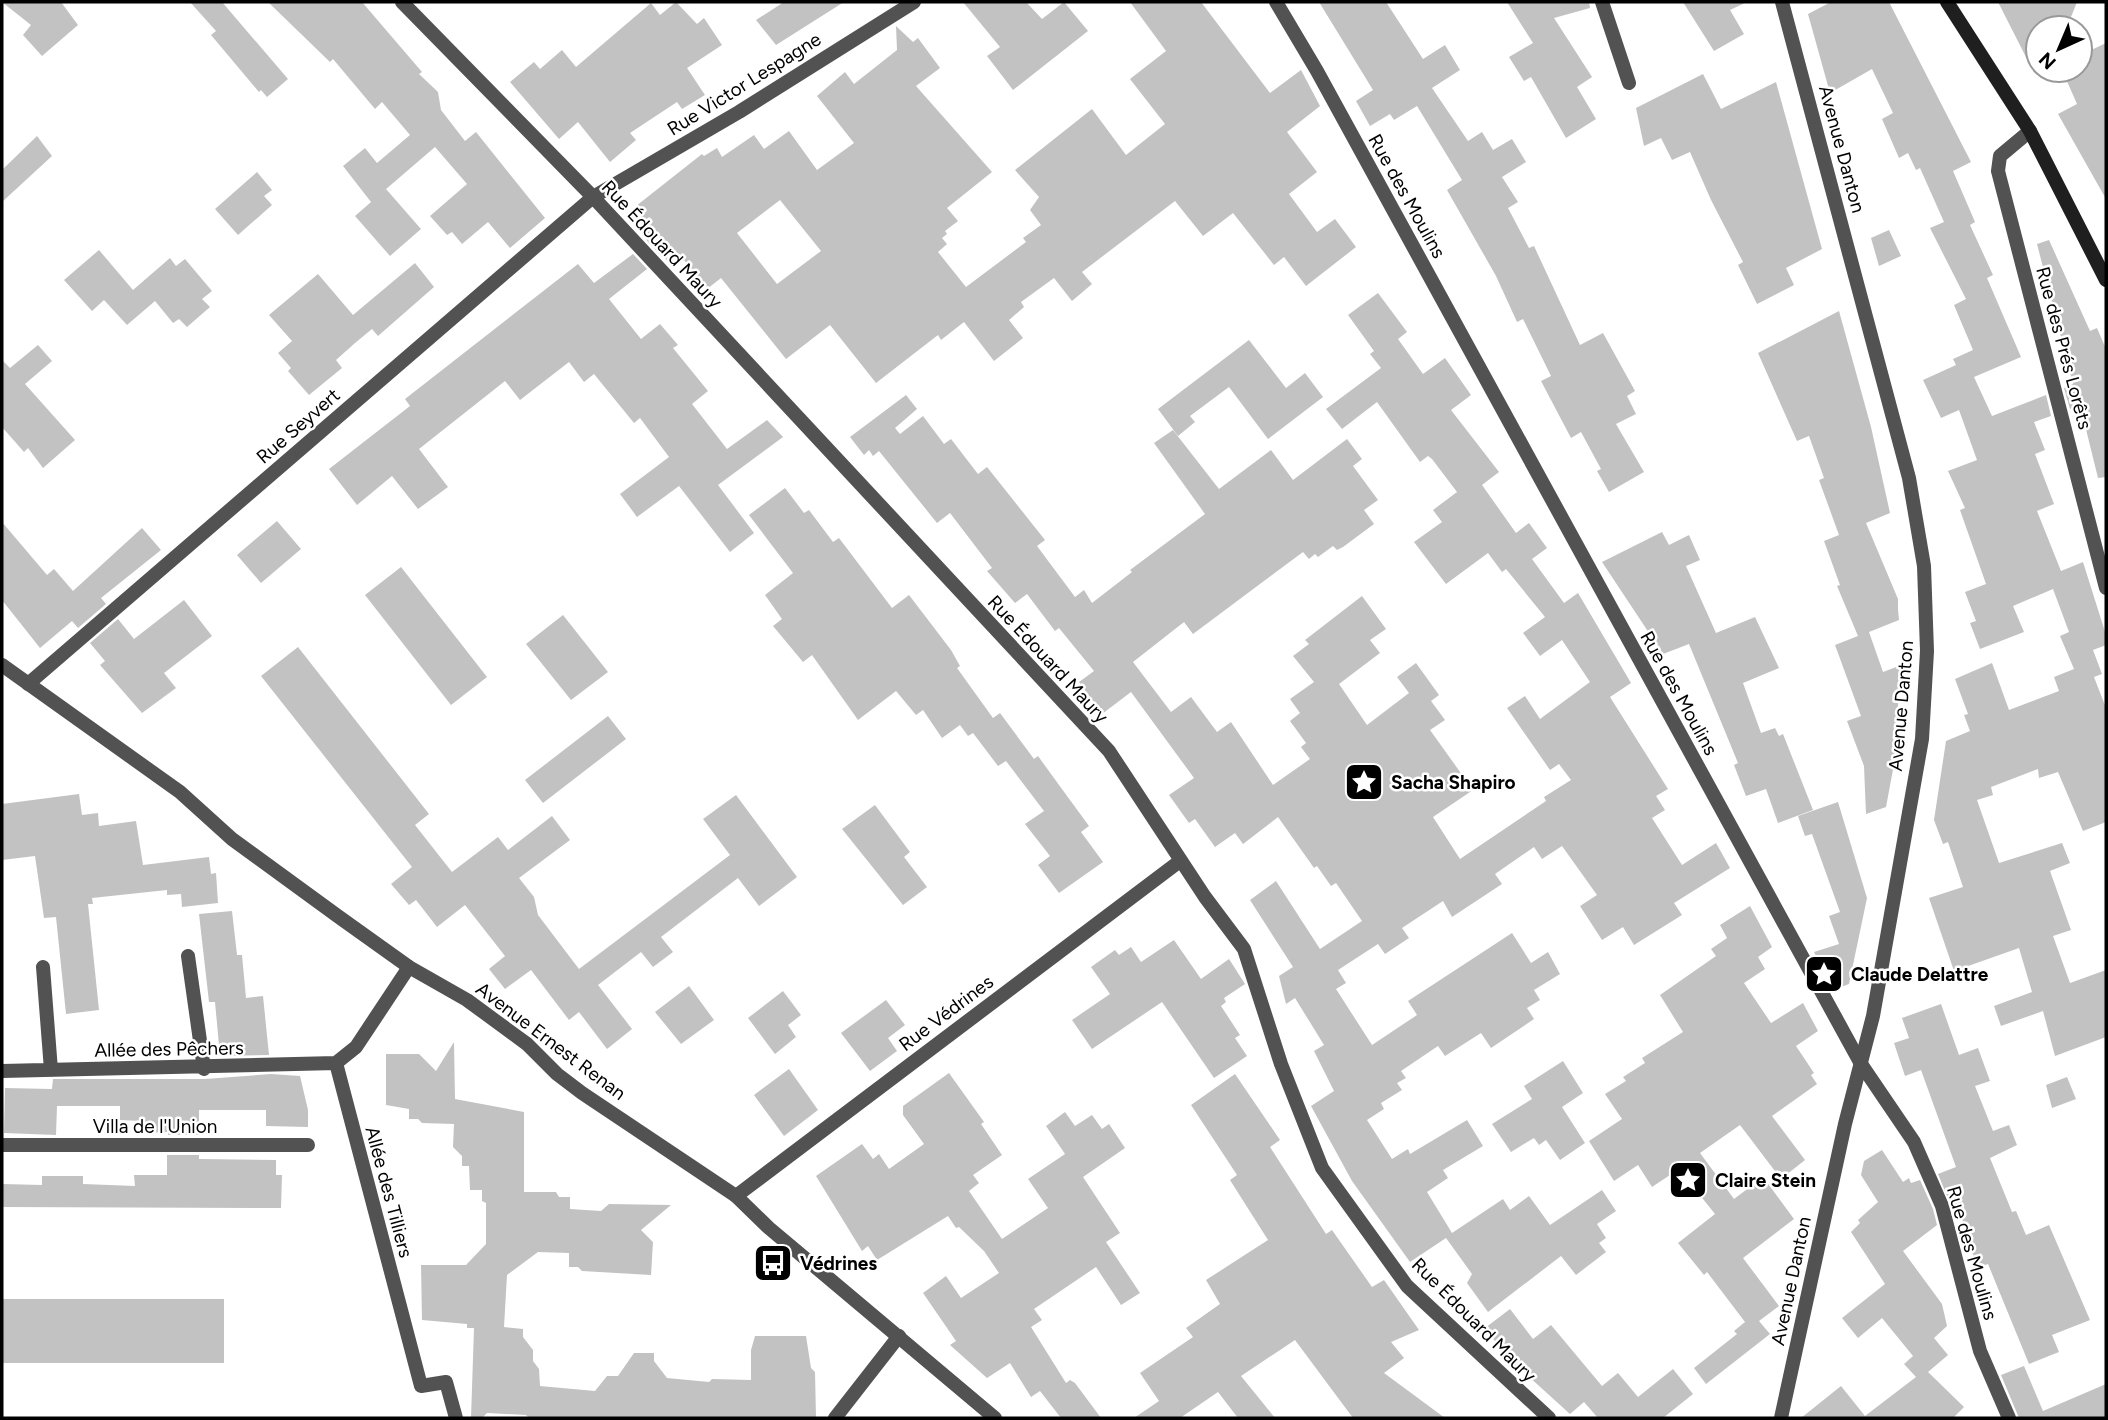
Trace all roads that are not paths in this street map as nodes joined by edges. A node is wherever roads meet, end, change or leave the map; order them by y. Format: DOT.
graph roads {
  1 [pos="402,2"];
  2 [pos="914,2"];
  3 [pos="1276,2"];
  4 [pos="1602,2"];
  5 [pos="1782,2"];
  6 [pos="1947,2"];
  7 [pos="1629,83"];
  8 [pos="2030,131"];
  9 [pos="593,197"];
  10 [pos="2106,280"];
  11 [pos="2106,588"];
  12 [pos="2,664"];
  13 [pos="28,684"];
  14 [pos="1180,861"];
  15 [pos="188,956"];
  16 [pos="43,967"];
  17 [pos="409,967"];
  18 [pos="336,1063"];
  19 [pos="1861,1064"];
  20 [pos="204,1069"];
  21 [pos="51,1070"];
  22 [pos="2,1071"];
  23 [pos="2,1145"];
  24 [pos="308,1145"];
  25 [pos="736,1196"];
  26 [pos="899,1336"];
  27 [pos="456,1418"];
  28 [pos="835,1418"];
  29 [pos="995,1418"];
  30 [pos="1549,1418"];
  31 [pos="1781,1418"];
  32 [pos="2009,1418"];
  1 -- 9 [label="street, Rue Édouard Maury"];
  2 -- 9 [label="street, Rue Victor Lespagne"];
  3 -- 19 [label="street, Rue des Moulins"];
  4 -- 7 [label="street"];
  5 -- 19 [label="street, Avenue Danton"];
  6 -- 8 [label="main road"];
  8 -- 10 [label="main road"];
  8 -- 11 [label="street, Rue des Prés Lorêts"];
  9 -- 13 [label="street, Rue Seyvert"];
  9 -- 14 [label="street, Rue Édouard Maury"];
  12 -- 13 [label="street, Avenue Ernest Renan"];
  13 -- 17 [label="street, Avenue Ernest Renan"];
  14 -- 25 [label="street, Rue Védrines"];
  14 -- 30 [label="street, Rue Édouard Maury"];
  15 -- 20 [label="street"];
  16 -- 21 [label="street"];
  17 -- 18 [label="street"];
  17 -- 25 [label="street, Avenue Ernest Renan"];
  18 -- 20 [label="street, Allée des Pêchers"];
  18 -- 27 [label="street, Allée des Tilliers"];
  19 -- 31 [label="street, Avenue Danton"];
  19 -- 32 [label="street, Rue des Moulins"];
  20 -- 21 [label="street, Allée des Pêchers"];
  21 -- 22 [label="street, Allée des Pêchers"];
  23 -- 24 [label="street, Villa de l'Union"];
  25 -- 26 [label="street, Avenue Ernest Renan"];
  26 -- 28 [label="street"];
  26 -- 29 [label="street, Avenue Ernest Renan"];
}
